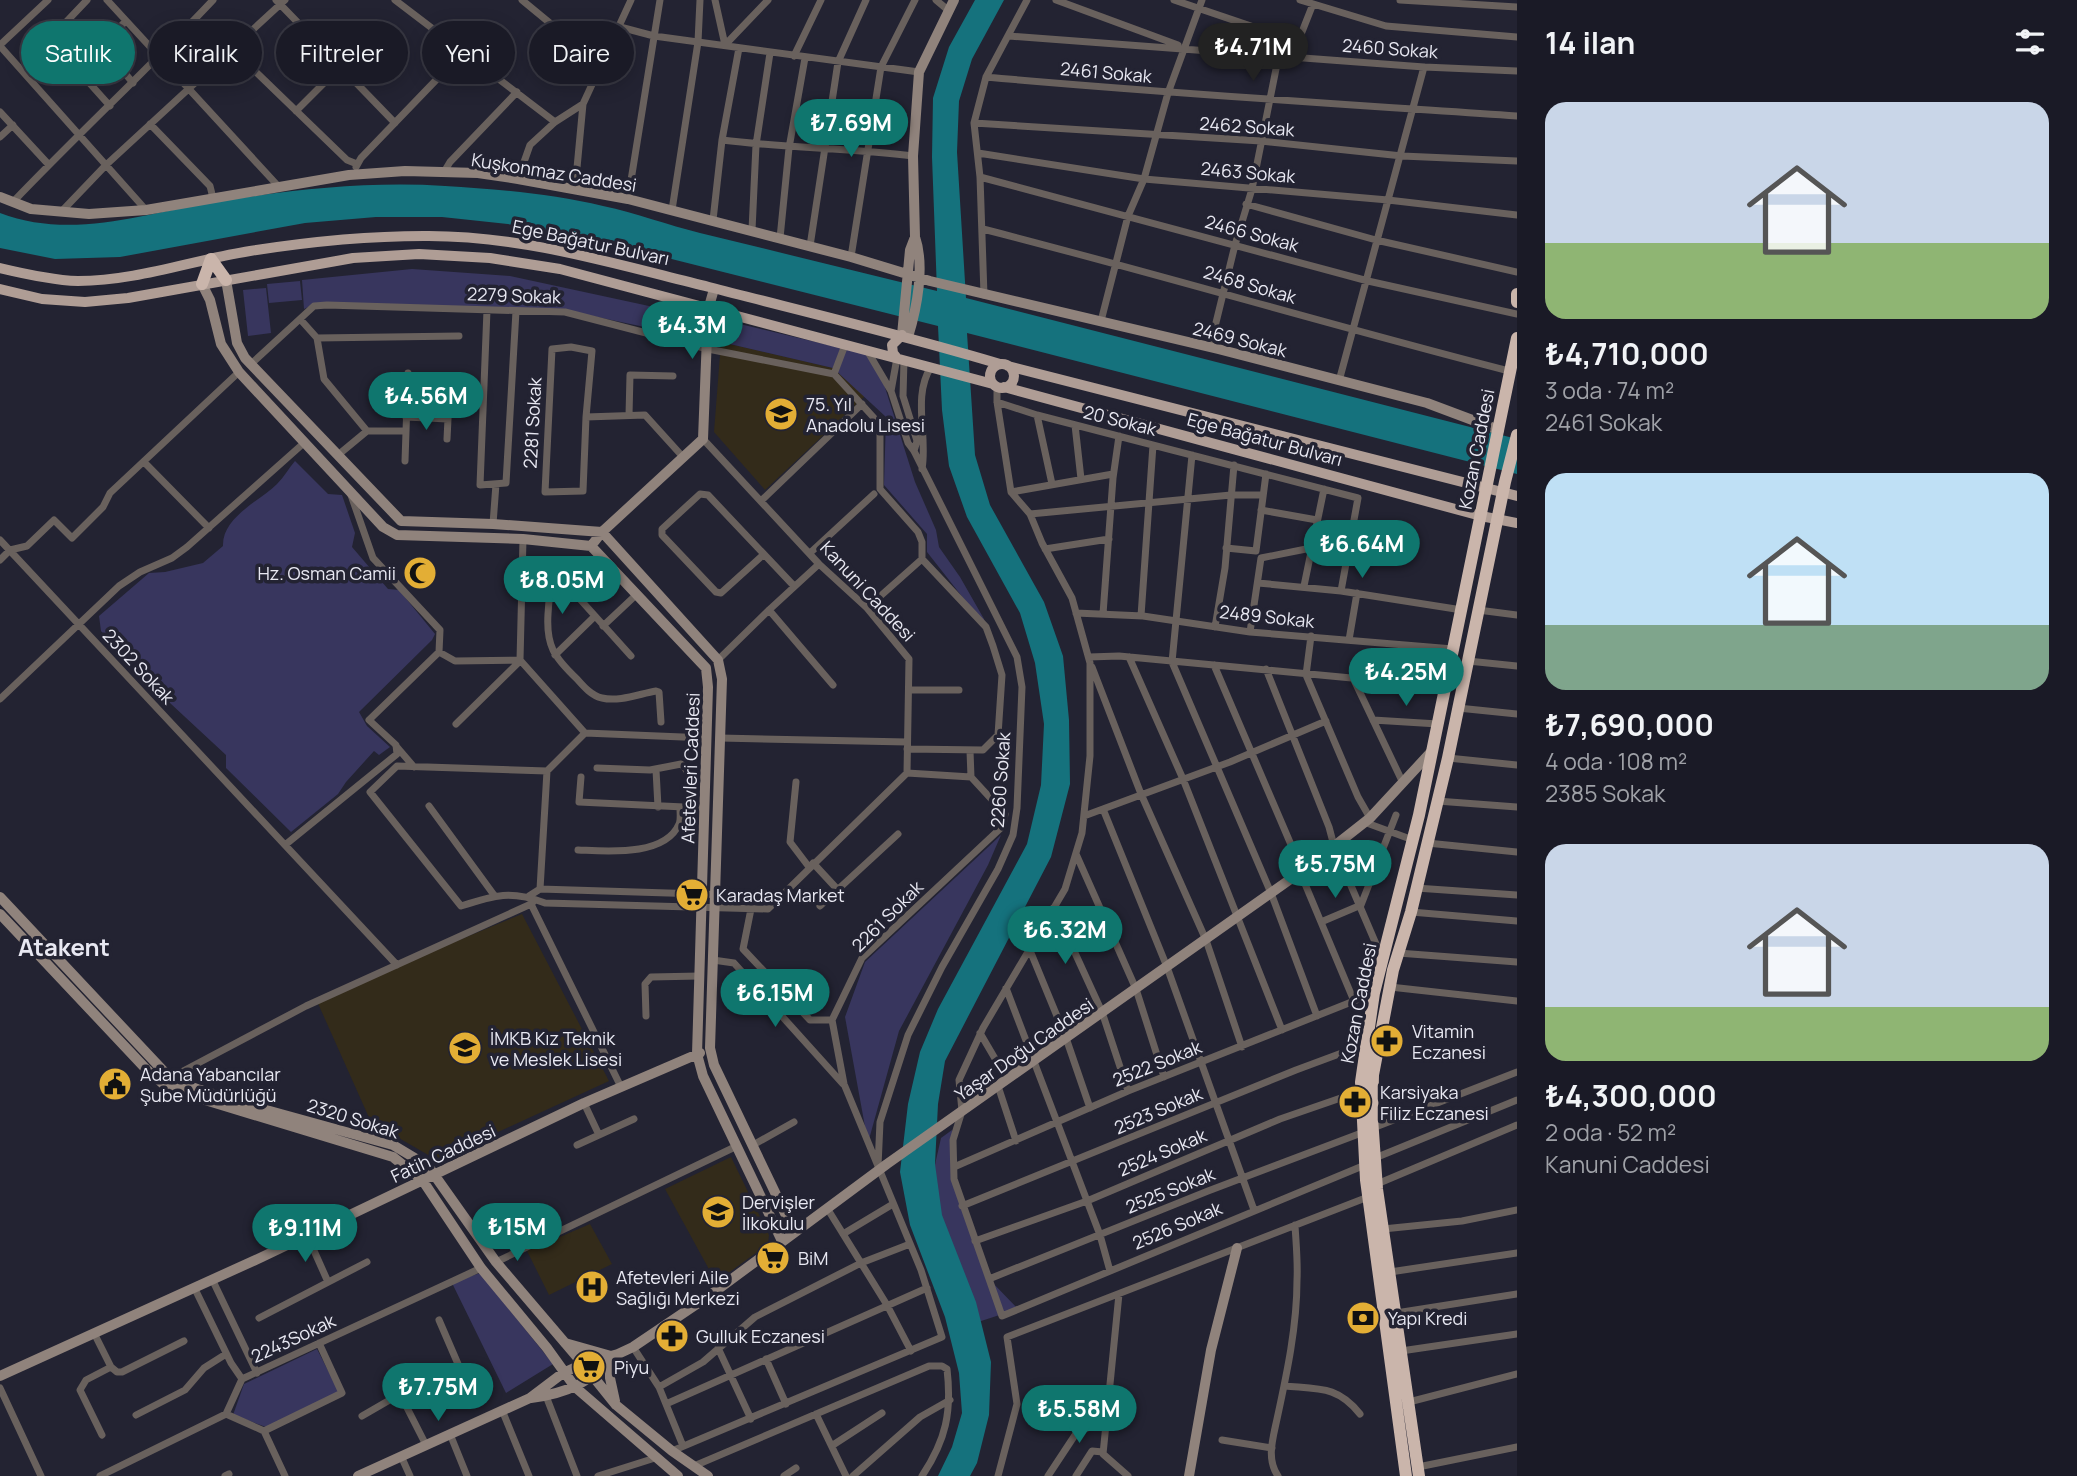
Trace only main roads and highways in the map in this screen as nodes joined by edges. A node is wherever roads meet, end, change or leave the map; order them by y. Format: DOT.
graph roads {
  1 [pos="211,259"];
  2 [pos="0,268"];
  3 [pos="226,279"];
  4 [pos="202,284"];
  5 [pos="0,289"];
  6 [pos="1517,293"];
  7 [pos="1517,302"];
  8 [pos="906,331"];
  9 [pos="1517,338"];
  10 [pos="900,359"];
  11 [pos="1004,365"];
  12 [pos="998,386"];
  13 [pos="1517,436"];
  14 [pos="1487,481"];
  15 [pos="1504,487"];
  16 [pos="1517,496"];
  17 [pos="1481,516"];
  18 [pos="1498,520"];
  19 [pos="1517,523"];
  20 [pos="1432,756"];
  21 [pos="1448,759"];
  22 [pos="1368,1130"];
  23 [pos="1370,1162"];
  24 [pos="1419,1472"];
  25 [pos="1406,1476"];
  1 -- 2 [label="main road, Ege Bağatur Bulvarı"];
  1 -- 3 [label="highway"];
  1 -- 4 [label="highway"];
  1 -- 8 [label="main road, Ege Bağatur Bulvarı"];
  3 -- 4 [label="main road, Ege Bağatur Bulvarı"];
  3 -- 10 [label="main road, Ege Bağatur Bulvarı"];
  4 -- 5 [label="main road, Ege Bağatur Bulvarı"];
  6 -- 7 [label="highway"];
  8 -- 10 [label="main road"];
  8 -- 10 [label="main road"];
  8 -- 11 [label="main road, Ege Bağatur Bulvarı"];
  9 -- 14 [label="highway, Kozan Caddesi"];
  10 -- 12 [label="main road, Ege Bağatur Bulvarı"];
  11 -- 12 [label="main road"];
  11 -- 12 [label="main road"];
  11 -- 14 [label="main road, Ege Bağatur Bulvarı"];
  12 -- 17 [label="main road, Ege Bağatur Bulvarı"];
  13 -- 15 [label="highway, Kozan Caddesi"];
  14 -- 15 [label="main road, Ege Bağatur Bulvarı"];
  14 -- 17 [label="highway, Kozan Caddesi"];
  15 -- 16 [label="main road, Ege Bağatur Bulvarı"];
  15 -- 18 [label="highway, Kozan Caddesi"];
  17 -- 18 [label="main road, Ege Bağatur Bulvarı"];
  17 -- 20 [label="highway, Kozan Caddesi"];
  18 -- 19 [label="main road, Ege Bağatur Bulvarı"];
  18 -- 21 [label="highway, Kozan Caddesi"];
  20 -- 21 [label="highway"];
  20 -- 22 [label="highway, Kozan Caddesi"];
  21 -- 22 [label="highway, Kozan Caddesi"];
  22 -- 23 [label="highway, Kozan Caddesi"];
  23 -- 24 [label="highway, Kozan Caddesi"];
  23 -- 25 [label="highway, Kozan Caddesi"];
}
